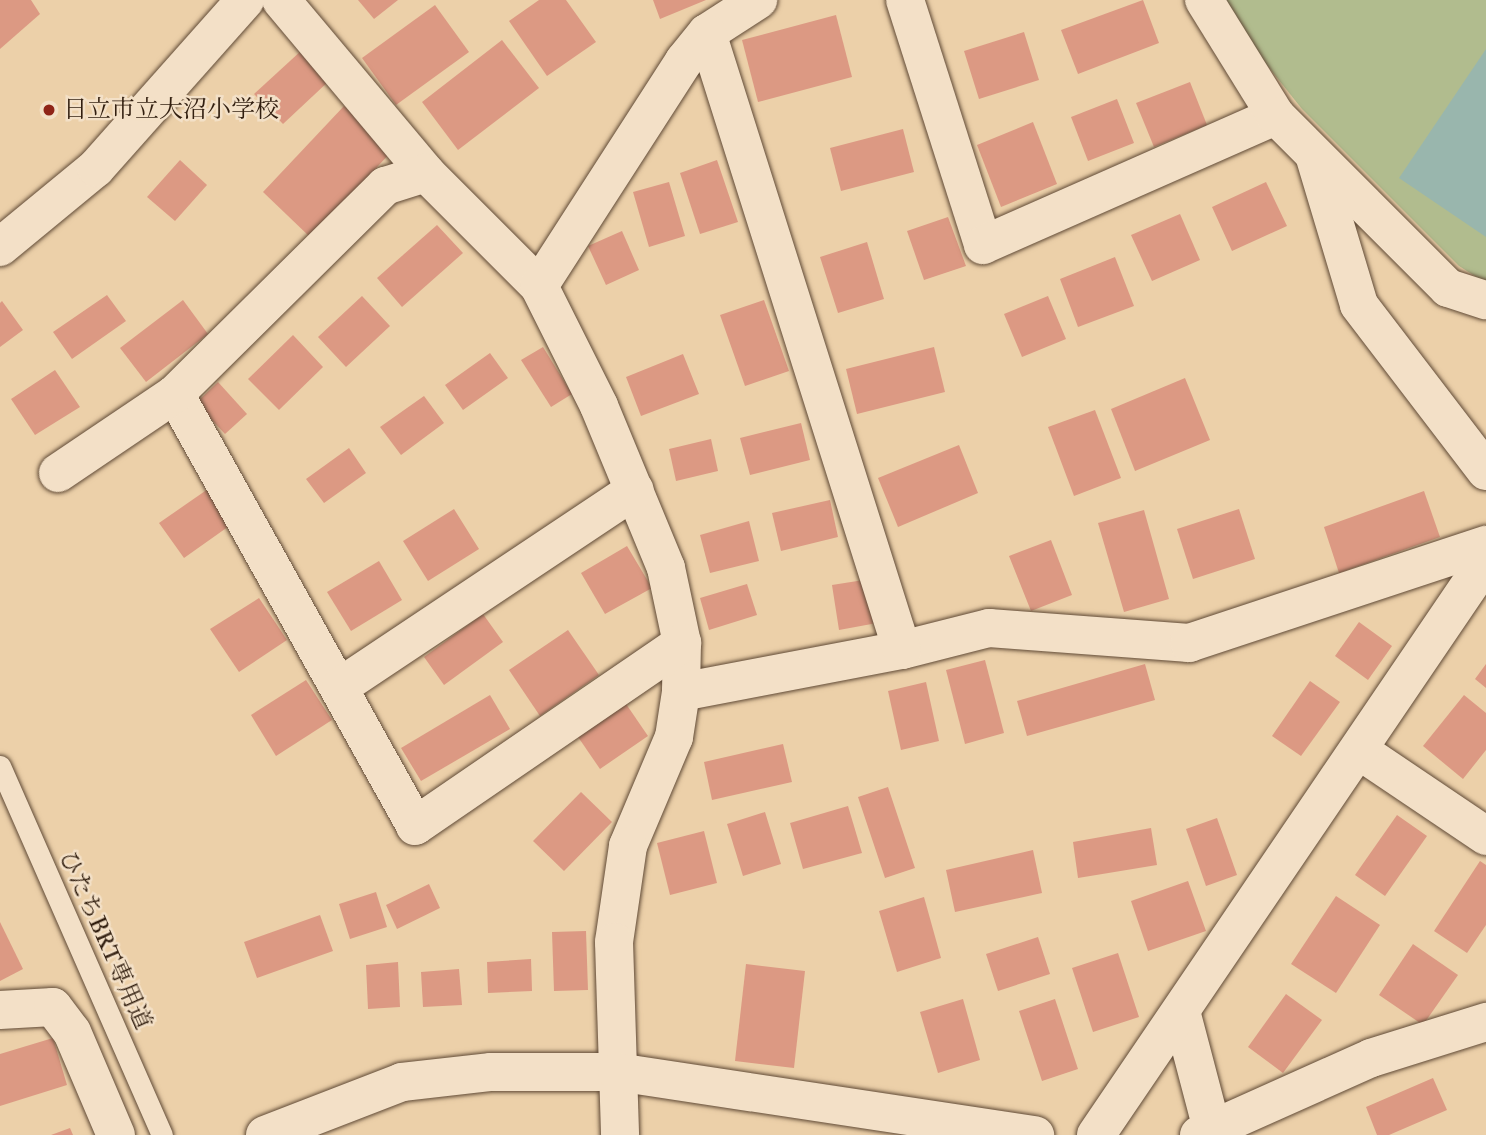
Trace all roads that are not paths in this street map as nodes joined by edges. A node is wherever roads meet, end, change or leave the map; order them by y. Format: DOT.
graph roads {
  1 [pos="245,0"];
  2 [pos="281,0"];
  3 [pos="758,0"];
  4 [pos="905,0"];
  5 [pos="1204,0"];
  6 [pos="707,33"];
  7 [pos="1276,116"];
  8 [pos="1314,153"];
  9 [pos="426,173"];
  10 [pos="0,247"];
  11 [pos="539,286"];
  12 [pos="1486,300"];
  13 [pos="175,394"];
  14 [pos="1486,471"];
  15 [pos="58,473"];
  16 [pos="635,490"];
  17 [pos="1483,567"];
  18 [pos="681,643"];
  19 [pos="902,650"];
  20 [pos="341,686"];
  21 [pos="681,692"];
  22 [pos="1360,751"];
  23 [pos="0,766"];
  24 [pos="1486,836"];
  25 [pos="0,1010"];
  26 [pos="1181,1012"];
  27 [pos="1486,1023"];
  28 [pos="617,1072"];
  29 [pos="1205,1132"];
  30 [pos="116,1135"];
  31 [pos="162,1135"];
  32 [pos="265,1135"];
  33 [pos="621,1135"];
  34 [pos="1035,1135"];
  35 [pos="1096,1135"];
  1 -- 10 [label="street"];
  2 -- 9 [label="street"];
  3 -- 6 [label="street"];
  4 -- 7 [label="street"];
  5 -- 7 [label="street"];
  6 -- 11 [label="street"];
  6 -- 19 [label="street"];
  7 -- 8 [label="street"];
  8 -- 12 [label="street"];
  8 -- 14 [label="street"];
  9 -- 11 [label="street"];
  9 -- 13 [label="street"];
  11 -- 16 [label="street"];
  13 -- 15 [label="street"];
  13 -- 20 [label="street"];
  16 -- 18 [label="street"];
  16 -- 20 [label="street"];
  17 -- 19 [label="street"];
  17 -- 22 [label="street"];
  18 -- 20 [label="street"];
  18 -- 21 [label="street"];
  19 -- 21 [label="street"];
  21 -- 28 [label="street"];
  22 -- 24 [label="street"];
  22 -- 26 [label="street"];
  23 -- 31 [label="lane, ひたちBRT専用道"];
  25 -- 30 [label="street"];
  26 -- 29 [label="street"];
  26 -- 35 [label="street"];
  27 -- 29 [label="street"];
  28 -- 32 [label="street"];
  28 -- 33 [label="street"];
  28 -- 34 [label="street"];
}
